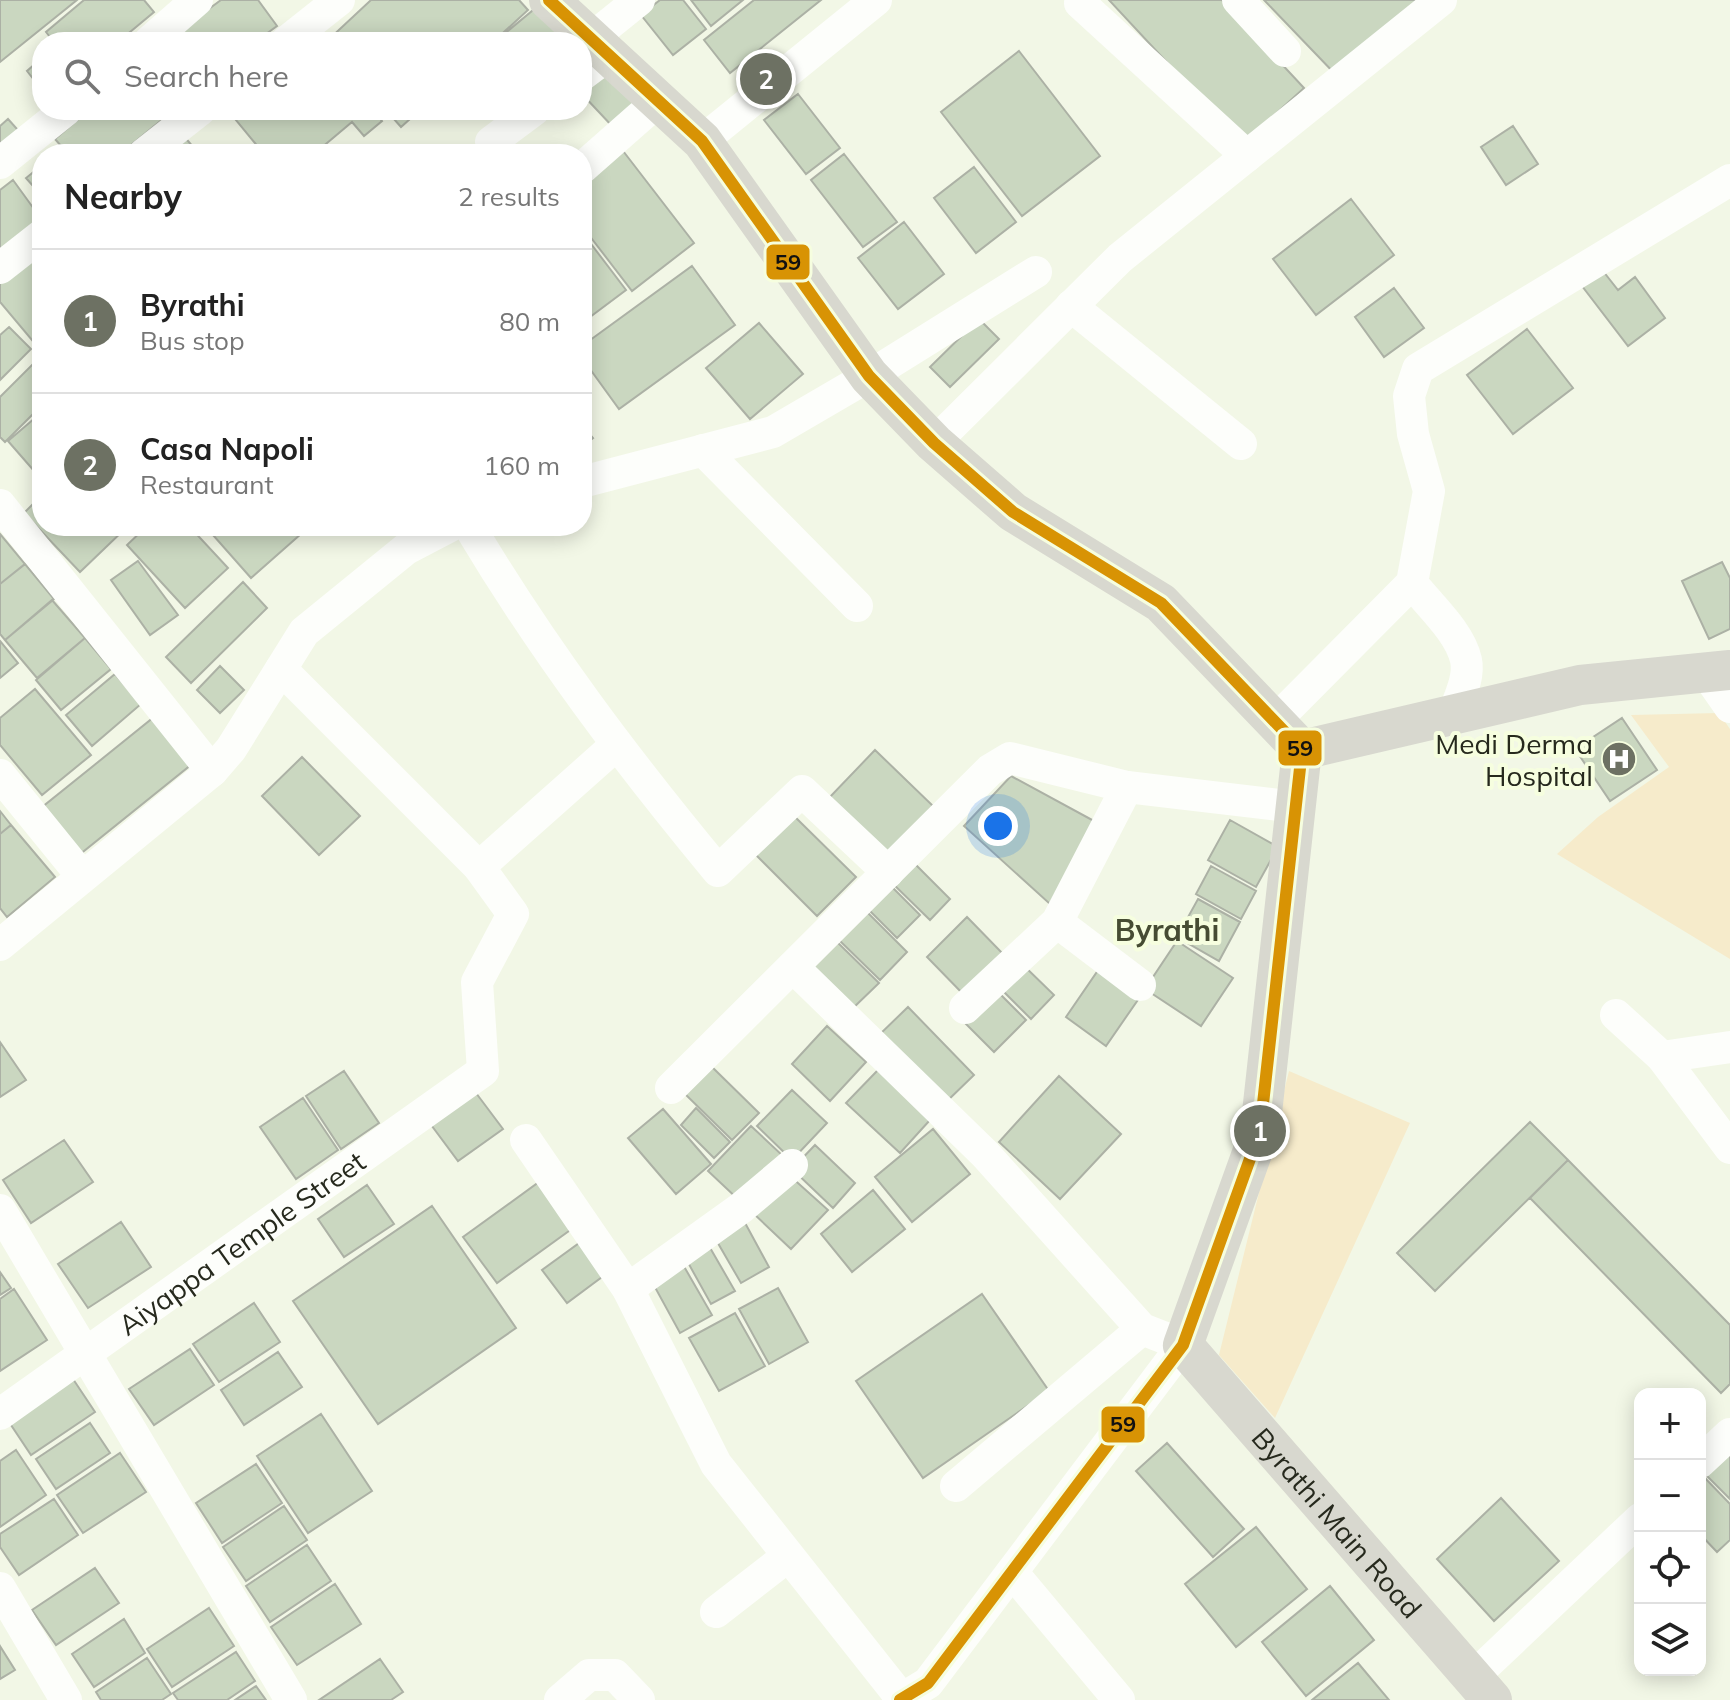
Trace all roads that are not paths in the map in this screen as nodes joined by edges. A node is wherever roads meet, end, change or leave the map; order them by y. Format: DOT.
graph roads {
  1 [pos="197,0"];
  2 [pos="339,0"];
  3 [pos="549,0"];
  4 [pos="639,0"];
  5 [pos="876,0"];
  6 [pos="1238,0"];
  7 [pos="1441,0"];
  8 [pos="1080,3"];
  9 [pos="160,32"];
  10 [pos="299,32"];
  11 [pos="576,32"];
  12 [pos="1285,51"];
  13 [pos="595,55"];
  14 [pos="657,102"];
  15 [pos="54,120"];
  16 [pos="187,120"];
  17 [pos="521,120"];
  18 [pos="702,141"];
  19 [pos="491,142"];
  20 [pos="157,144"];
  21 [pos="1247,156"];
  22 [pos="592,159"];
  23 [pos="0,163"];
  24 [pos="1730,180"];
  25 [pos="32,243"];
  26 [pos="0,268"];
  27 [pos="1036,272"];
  28 [pos="1071,306"];
  29 [pos="869,376"];
  30 [pos="934,443"];
  31 [pos="1241,444"];
  32 [pos="703,450"];
  33 [pos="592,479"];
  34 [pos="0,505"];
  35 [pos="431,536"];
  36 [pos="475,536"];
  37 [pos="1412,583"];
  38 [pos="857,606"];
  39 [pos="281,669"];
  40 [pos="1719,672"];
  41 [pos="1730,707"];
  42 [pos="1453,716"];
  43 [pos="1275,721"];
  44 [pos="615,746"];
  45 [pos="1302,750"];
  46 [pos="212,771"];
  47 [pos="0,775"];
  48 [pos="1127,787"];
  49 [pos="1296,807"];
  50 [pos="479,867"];
  51 [pos="888,872"];
  52 [pos="82,876"];
  53 [pos="1057,922"];
  54 [pos="0,945"];
  55 [pos="793,967"];
  56 [pos="1140,985"];
  57 [pos="965,1008"];
  58 [pos="1616,1015"];
  59 [pos="1730,1047"];
  60 [pos="1662,1057"];
  61 [pos="671,1088"];
  62 [pos="526,1140"];
  63 [pos="1730,1148"];
  64 [pos="792,1165"];
  65 [pos="0,1210"];
  66 [pos="628,1289"];
  67 [pos="1142,1329"];
  68 [pos="1183,1345"];
  69 [pos="84,1353"];
  70 [pos="0,1414"];
  71 [pos="1730,1434"];
  72 [pos="1702,1460"];
  73 [pos="956,1486"];
  74 [pos="1634,1525"];
  75 [pos="788,1556"];
  76 [pos="1012,1572"];
  77 [pos="0,1588"];
  78 [pos="716,1612"];
  79 [pos="1482,1689"];
  80 [pos="66,1700"];
  81 [pos="291,1700"];
  82 [pos="560,1700"];
  83 [pos="639,1700"];
  84 [pos="901,1700"];
  85 [pos="1119,1700"];
  1 -- 9 [label="street"];
  2 -- 10 [label="street"];
  3 -- 11 [label="main road"];
  4 -- 13 [label="street"];
  5 -- 18 [label="street"];
  6 -- 12 [label="street"];
  7 -- 21 [label="street"];
  8 -- 21 [label="street"];
  13 -- 14 [label="main road"];
  14 -- 18 [label="main road"];
  14 -- 22 [label="street"];
  15 -- 23 [label="street"];
  16 -- 20 [label="street"];
  17 -- 19 [label="street"];
  18 -- 29 [label="main road"];
  21 -- 28 [label="street"];
  24 -- 37 [label="street"];
  25 -- 26 [label="street"];
  27 -- 29 [label="street"];
  28 -- 30 [label="street"];
  28 -- 31 [label="street"];
  29 -- 30 [label="main road"];
  29 -- 32 [label="street"];
  30 -- 43 [label="main road"];
  32 -- 33 [label="street"];
  32 -- 38 [label="street"];
  34 -- 46 [label="street"];
  35 -- 39 [label="street"];
  36 -- 44 [label="street"];
  37 -- 42 [label="street"];
  37 -- 43 [label="street"];
  39 -- 46 [label="street"];
  39 -- 50 [label="street"];
  40 -- 41 [label="street"];
  40 -- 42 [label="main road"];
  42 -- 45 [label="main road"];
  43 -- 45 [label="main road"];
  44 -- 50 [label="street"];
  44 -- 51 [label="street"];
  45 -- 49 [label="main road"];
  46 -- 52 [label="street"];
  47 -- 52 [label="street"];
  48 -- 49 [label="street"];
  48 -- 51 [label="street"];
  48 -- 53 [label="street"];
  49 -- 68 [label="main road"];
  50 -- 69 [label="street, Aiyappa Temple Street"];
  51 -- 55 [label="street"];
  52 -- 54 [label="street"];
  53 -- 56 [label="street"];
  53 -- 57 [label="street"];
  55 -- 61 [label="street"];
  55 -- 67 [label="street"];
  58 -- 60 [label="street"];
  59 -- 60 [label="street"];
  60 -- 63 [label="street"];
  62 -- 66 [label="street"];
  64 -- 66 [label="street"];
  65 -- 69 [label="street"];
  66 -- 75 [label="street"];
  67 -- 68 [label="street"];
  67 -- 73 [label="street"];
  68 -- 76 [label="street"];
  68 -- 79 [label="main road, Byrathi Main Road"];
  69 -- 70 [label="street, Aiyappa Temple Street"];
  69 -- 81 [label="street"];
  71 -- 72 [label="street"];
  74 -- 79 [label="street"];
  75 -- 78 [label="street"];
  75 -- 84 [label="street"];
  76 -- 84 [label="street"];
  76 -- 85 [label="street"];
  77 -- 80 [label="street"];
  82 -- 83 [label="street"];
}
